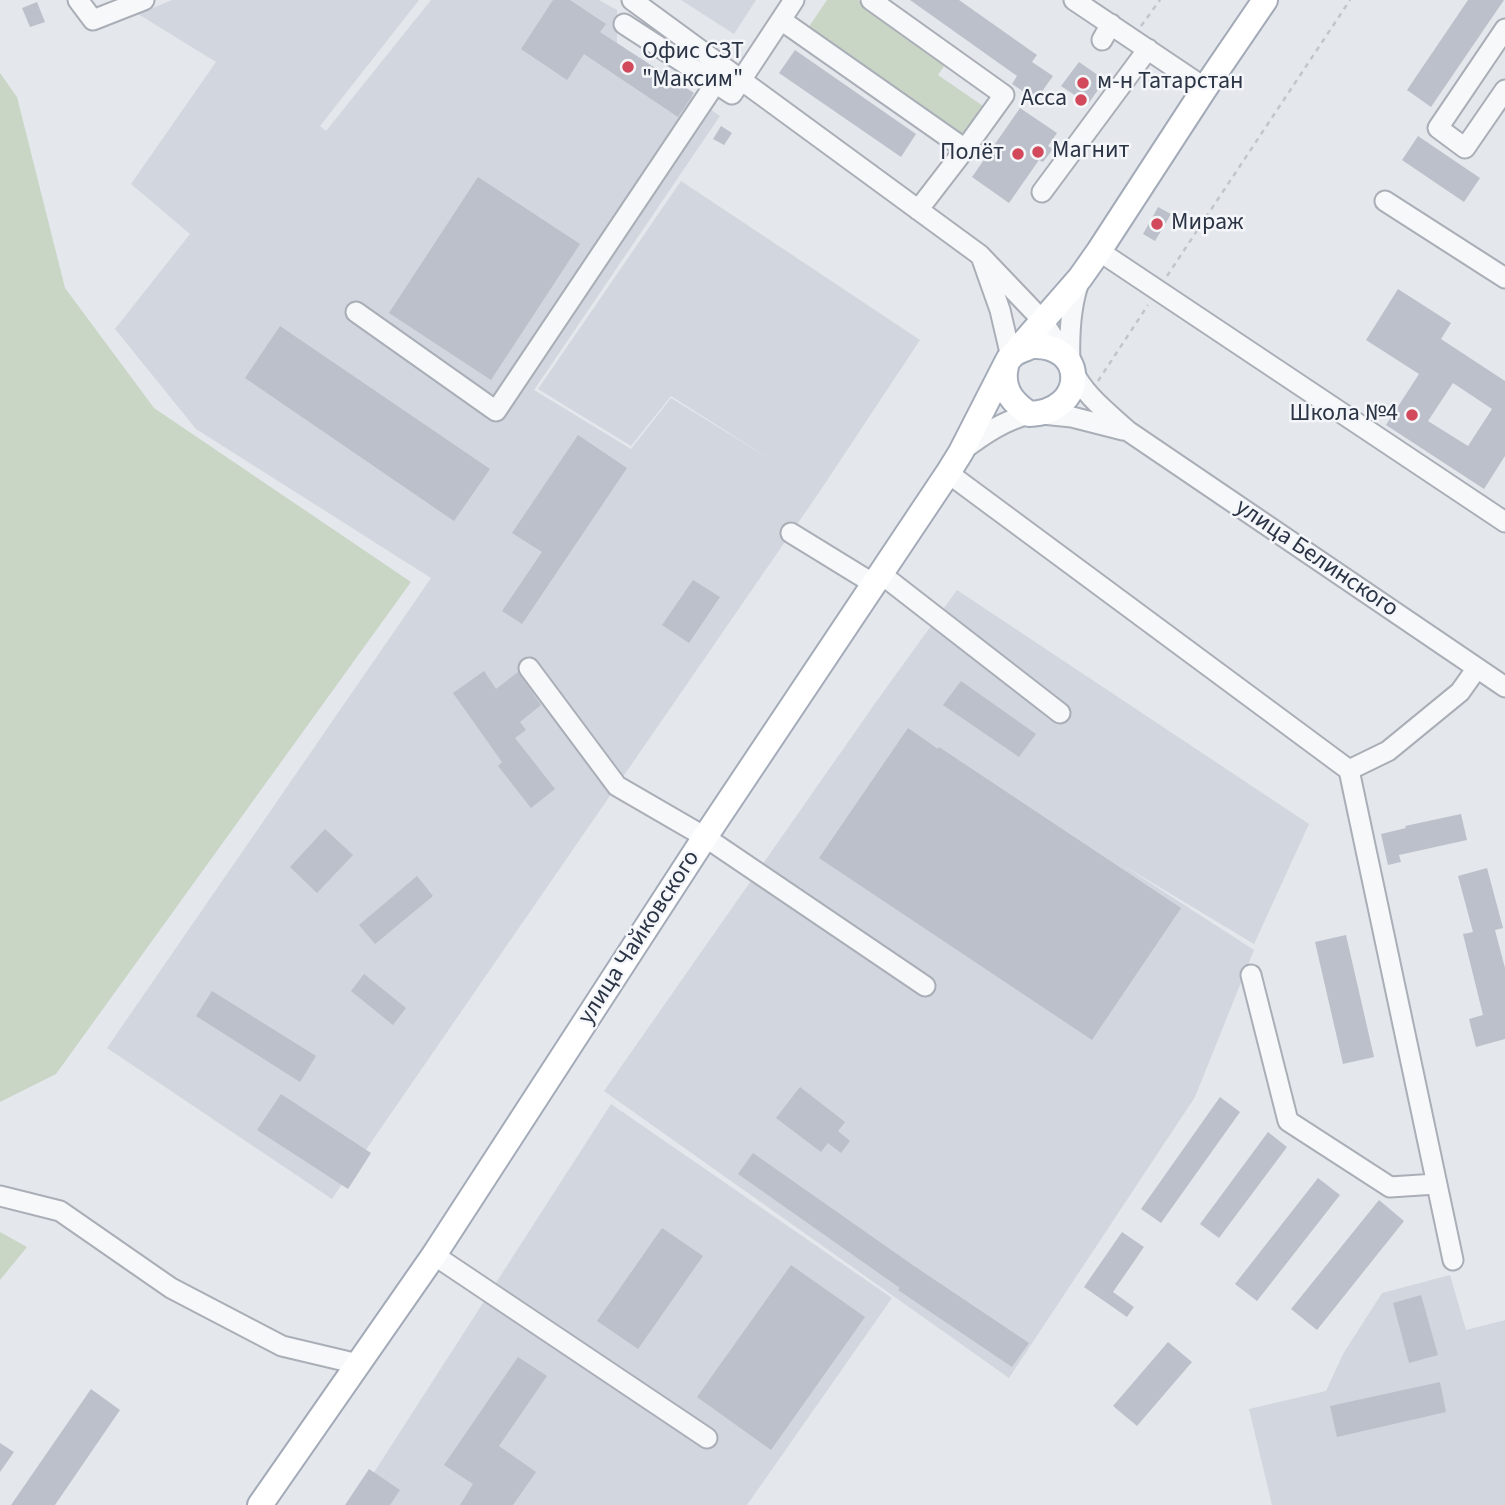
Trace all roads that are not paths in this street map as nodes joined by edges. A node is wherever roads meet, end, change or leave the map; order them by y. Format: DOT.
graph roads {
  1 [pos="78,0"];
  2 [pos="85,0"];
  3 [pos="144,0"];
  4 [pos="632,0"];
  5 [pos="794,0"];
  6 [pos="871,0"];
  7 [pos="1265,0"];
  8 [pos="1084,3"];
  9 [pos="93,20"];
  10 [pos="781,20"];
  11 [pos="624,24"];
  12 [pos="1505,29"];
  13 [pos="1140,43"];
  14 [pos="742,80"];
  15 [pos="715,83"];
  16 [pos="1205,88"];
  17 [pos="1505,90"];
  18 [pos="965,149"];
  19 [pos="1042,192"];
  20 [pos="1385,201"];
  21 [pos="918,210"];
  22 [pos="1099,251"];
  23 [pos="980,255"];
  24 [pos="1080,278"];
  25 [pos="1505,278"];
  26 [pos="356,312"];
  27 [pos="1042,320"];
  28 [pos="1009,359"];
  29 [pos="1071,366"];
  30 [pos="1035,414"];
  31 [pos="1128,431"];
  32 [pos="954,463"];
  33 [pos="1505,522"];
  34 [pos="791,533"];
  35 [pos="878,579"];
  36 [pos="529,668"];
  37 [pos="1477,668"];
  38 [pos="1505,687"];
  39 [pos="1060,713"];
  40 [pos="1349,771"];
  41 [pos="705,837"];
  42 [pos="1251,975"];
  43 [pos="925,986"];
  44 [pos="1436,1184"];
  45 [pos="0,1196"];
  46 [pos="434,1255"];
  47 [pos="1453,1260"];
  48 [pos="358,1364"];
  49 [pos="706,1438"];
  50 [pos="260,1505"];
  1 -- 9 [label="street"];
  2 -- 9 [label="street"];
  3 -- 9 [label="street"];
  4 -- 14 [label="street"];
  5 -- 10 [label="street"];
  6 -- 18 [label="street"];
  7 -- 16 [label="main road, улица Чайковского"];
  8 -- 13 [label="street"];
  10 -- 14 [label="street"];
  10 -- 18 [label="street"];
  11 -- 15 [label="street"];
  12 -- 17 [label="street"];
  13 -- 16 [label="street"];
  13 -- 19 [label="street"];
  14 -- 15 [label="street"];
  14 -- 21 [label="street"];
  15 -- 26 [label="street"];
  16 -- 22 [label="main road, улица Чайковского"];
  18 -- 21 [label="street"];
  20 -- 25 [label="street"];
  21 -- 23 [label="street"];
  22 -- 24 [label="main road, улица Чайковского"];
  22 -- 33 [label="street"];
  23 -- 27 [label="street"];
  23 -- 28 [label="street"];
  24 -- 27 [label="main road, улица Чайковского"];
  24 -- 29 [label="street"];
  27 -- 28 [label="main road, улица Чайковского"];
  27 -- 29 [label="street"];
  28 -- 29 [label="main road"];
  28 -- 30 [label="main road"];
  28 -- 32 [label="main road, улица Чайковского"];
  29 -- 30 [label="main road"];
  29 -- 31 [label="street"];
  30 -- 31 [label="street"];
  30 -- 32 [label="street"];
  31 -- 37 [label="street, улица Белинского"];
  32 -- 35 [label="main road, улица Чайковского"];
  32 -- 40 [label="street"];
  34 -- 35 [label="street"];
  35 -- 39 [label="street"];
  35 -- 41 [label="main road, улица Чайковского"];
  36 -- 41 [label="street"];
  37 -- 38 [label="street, улица Белинского"];
  37 -- 40 [label="street"];
  40 -- 44 [label="street"];
  41 -- 43 [label="street"];
  41 -- 46 [label="main road, улица Чайковского"];
  42 -- 44 [label="street"];
  44 -- 47 [label="street"];
  45 -- 48 [label="street"];
  46 -- 48 [label="main road, улица Чайковского"];
  46 -- 49 [label="street"];
  48 -- 50 [label="main road, улица Чайковского"];
}
